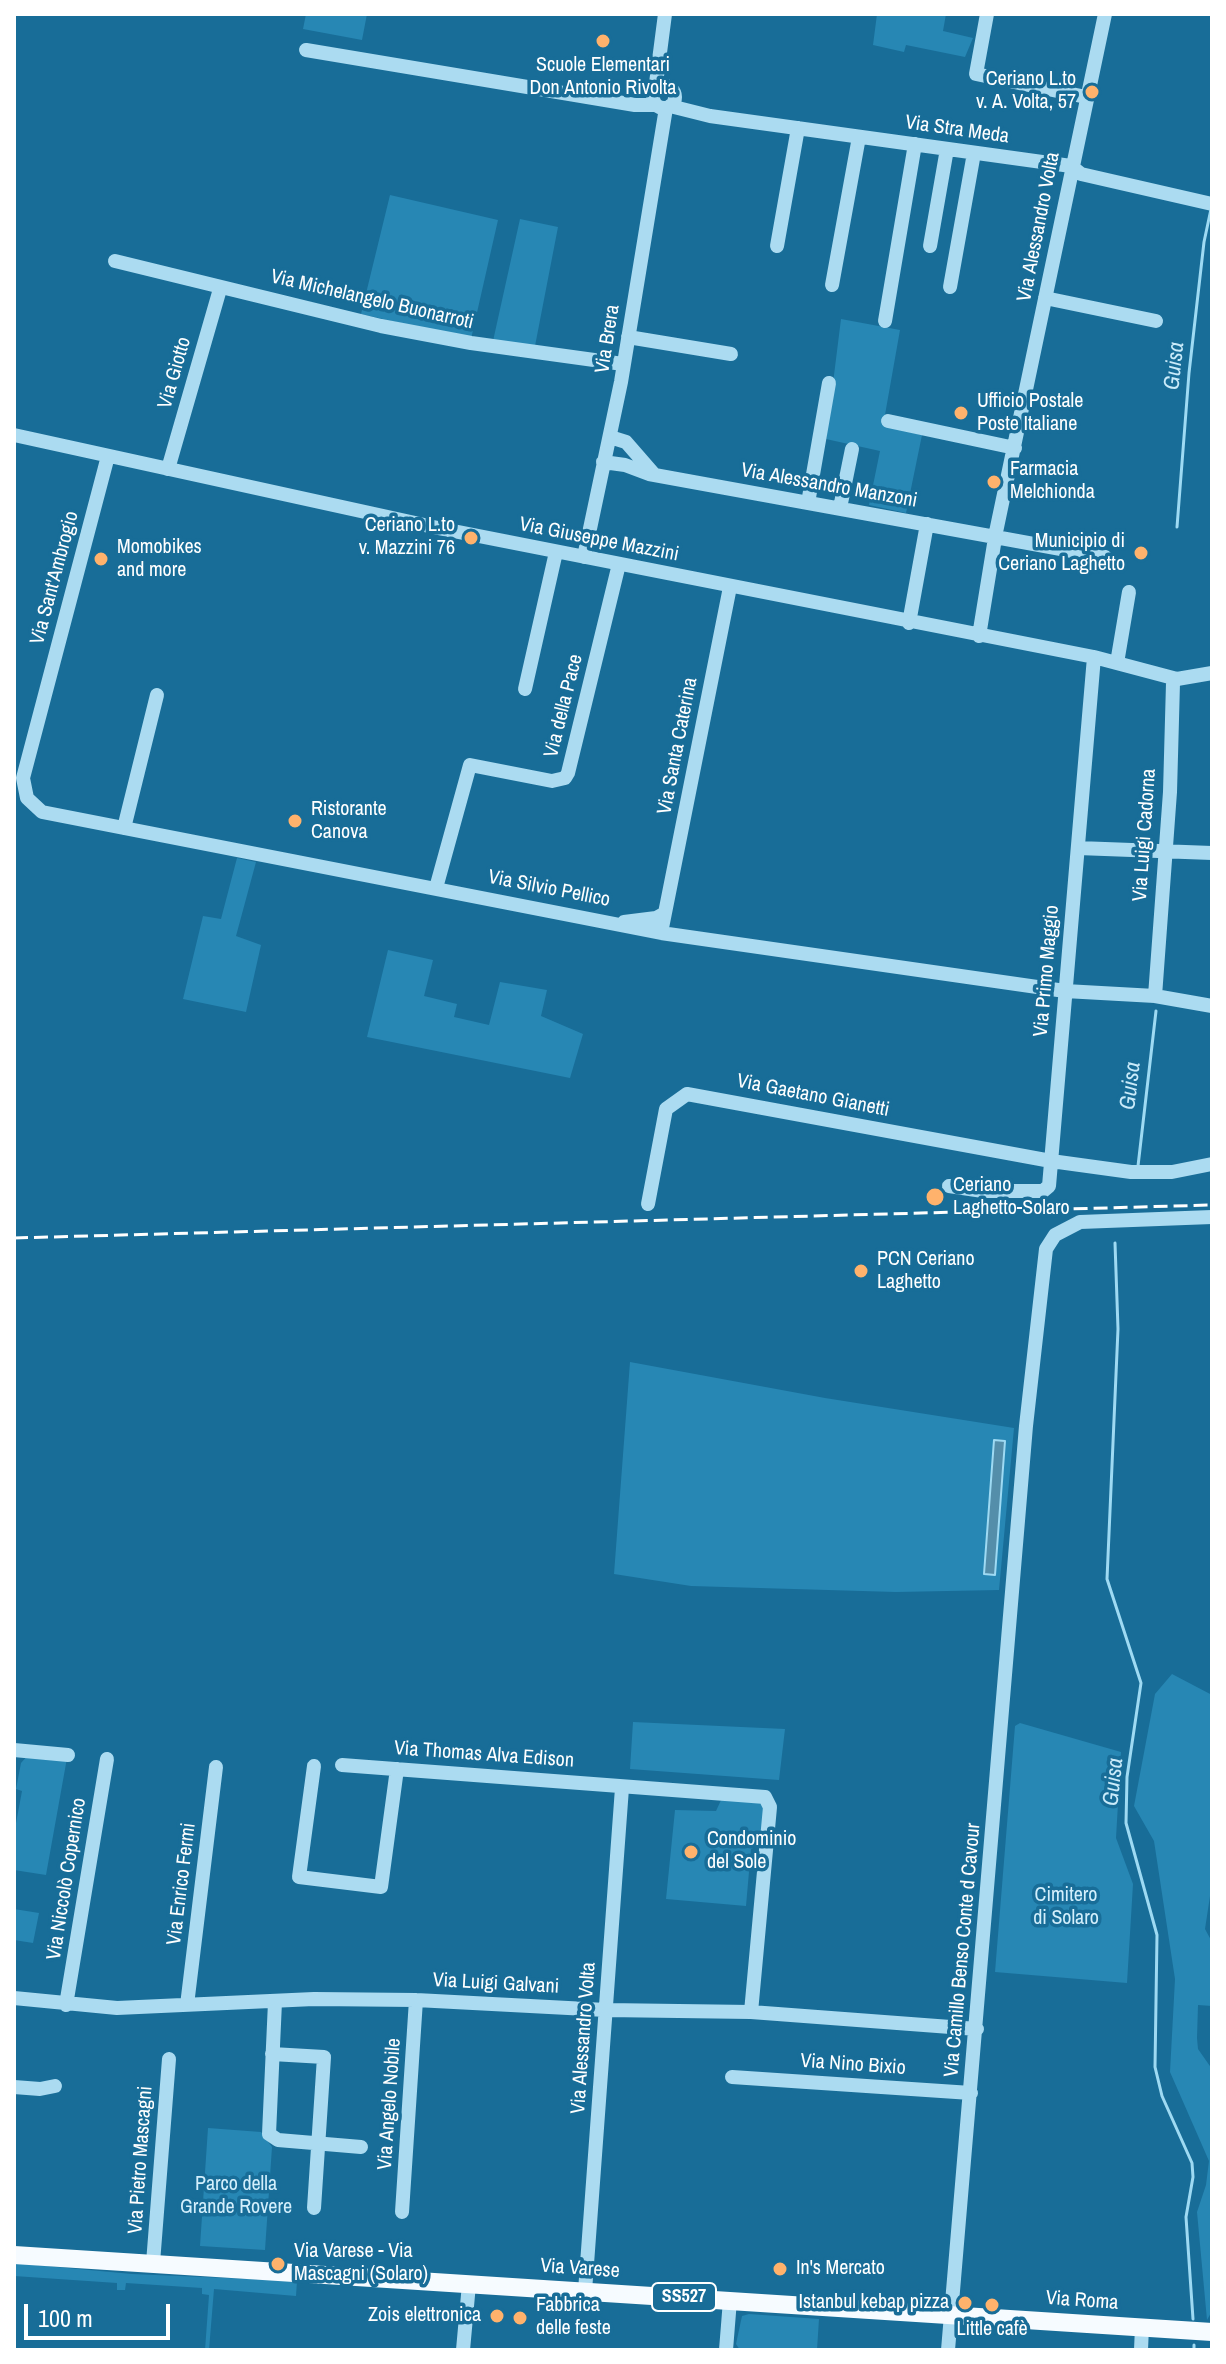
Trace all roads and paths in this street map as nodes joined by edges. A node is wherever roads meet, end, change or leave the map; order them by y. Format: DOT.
graph roads {
  1 [pos="665,14"];
  2 [pos="987,14"];
  3 [pos="1105,14"];
  4 [pos="306,50"];
  5 [pos="1086,97"];
  6 [pos="663,100"];
  7 [pos="798,128"];
  8 [pos="859,137"];
  9 [pos="915,144"];
  10 [pos="947,149"];
  11 [pos="974,153"];
  12 [pos="1071,166"];
  13 [pos="1212,204"];
  14 [pos="777,246"];
  15 [pos="930,246"];
  16 [pos="115,261"];
  17 [pos="832,285"];
  18 [pos="950,287"];
  19 [pos="220,289"];
  20 [pos="1045,298"];
  21 [pos="885,321"];
  22 [pos="1156,321"];
  23 [pos="628,337"];
  24 [pos="731,354"];
  25 [pos="623,364"];
  26 [pos="829,383"];
  27 [pos="888,421"];
  28 [pos="14,435"];
  29 [pos="610,437"];
  30 [pos="1015,448"];
  31 [pos="852,449"];
  32 [pos="108,456"];
  33 [pos="603,462"];
  34 [pos="168,469"];
  35 [pos="656,475"];
  36 [pos="808,503"];
  37 [pos="840,508"];
  38 [pos="927,524"];
  39 [pos="995,539"];
  40 [pos="556,552"];
  41 [pos="584,557"];
  42 [pos="1105,557"];
  43 [pos="619,564"];
  44 [pos="730,587"];
  45 [pos="1129,592"];
  46 [pos="909,623"];
  47 [pos="979,636"];
  48 [pos="1094,657"];
  49 [pos="1117,663"];
  50 [pos="1212,673"];
  51 [pos="1177,679"];
  52 [pos="525,689"];
  53 [pos="157,695"];
  54 [pos="30,803"];
  55 [pos="124,828"];
  56 [pos="1078,848"];
  57 [pos="1163,850"];
  58 [pos="1212,853"];
  59 [pos="436,888"];
  60 [pos="665,913"];
  61 [pos="621,924"];
  62 [pos="661,933"];
  63 [pos="1065,991"];
  64 [pos="1155,996"];
  65 [pos="1212,1006"];
  66 [pos="1051,1161"];
  67 [pos="1212,1164"];
  68 [pos="949,1186"];
  69 [pos="648,1204"];
  70 [pos="1212,1217"];
  71 [pos="15,1753"];
  72 [pos="68,1755"];
  73 [pos="107,1759"];
  74 [pos="342,1765"];
  75 [pos="314,1766"];
  76 [pos="216,1767"];
  77 [pos="397,1769"];
  78 [pos="622,1788"];
  79 [pos="14,1998"];
  80 [pos="416,2000"];
  81 [pos="275,2002"];
  82 [pos="66,2005"];
  83 [pos="187,2005"];
  84 [pos="606,2010"];
  85 [pos="751,2012"];
  86 [pos="977,2029"];
  87 [pos="272,2054"];
  88 [pos="169,2059"];
  89 [pos="732,2077"];
  90 [pos="55,2086"];
  91 [pos="14,2087"];
  92 [pos="971,2093"];
  93 [pos="319,2143"];
  94 [pos="361,2147"];
  95 [pos="314,2208"];
  96 [pos="402,2212"];
  97 [pos="14,2255"];
  98 [pos="159,2264"];
  99 [pos="469,2284"];
  100 [pos="585,2291"];
  101 [pos="730,2300"];
  102 [pos="949,2313"];
  103 [pos="1142,2327"];
  104 [pos="1212,2332"];
  105 [pos="463,2350"];
  106 [pos="726,2350"];
  107 [pos="948,2350"];
  108 [pos="1141,2350"];
  1 -- 6 [label="street"];
  2 -- 5 [label="street"];
  3 -- 5 [label="street, Via Alessandro Volta"];
  4 -- 6 [label="street, Via Stra Meda"];
  5 -- 12 [label="street, Via Alessandro Volta"];
  6 -- 7 [label="street, Via Stra Meda"];
  6 -- 23 [label="street, Via Brera"];
  7 -- 8 [label="street, Via Stra Meda"];
  7 -- 14 [label="street"];
  8 -- 9 [label="street, Via Stra Meda"];
  8 -- 17 [label="street"];
  9 -- 10 [label="street, Via Stra Meda"];
  9 -- 21 [label="street"];
  10 -- 11 [label="street, Via Stra Meda"];
  10 -- 15 [label="street"];
  11 -- 12 [label="street, Via Stra Meda"];
  11 -- 18 [label="street"];
  12 -- 13 [label="street, Via Stra Meda"];
  12 -- 20 [label="street, Via Alessandro Volta"];
  16 -- 19 [label="street, Via Michelangelo Buonarroti"];
  19 -- 25 [label="street, Via Michelangelo Buonarroti"];
  19 -- 34 [label="street, Via Giotto"];
  20 -- 22 [label="street"];
  20 -- 30 [label="street, Via Alessandro Volta"];
  23 -- 24 [label="street"];
  23 -- 25 [label="street, Via Brera"];
  25 -- 29 [label="street, Via Brera"];
  26 -- 36 [label="street"];
  27 -- 30 [label="street"];
  28 -- 32 [label="street, Via Giuseppe Mazzini"];
  29 -- 33 [label="street, Via Brera"];
  29 -- 35 [label="street"];
  30 -- 39 [label="street, Via Alessandro Volta"];
  31 -- 37 [label="street"];
  32 -- 34 [label="street, Via Giuseppe Mazzini"];
  32 -- 54 [label="street, Via Sant'Ambrogio"];
  33 -- 35 [label="street, Via Alessandro Manzoni"];
  33 -- 41 [label="street, Via Brera"];
  34 -- 40 [label="street, Via Giuseppe Mazzini"];
  35 -- 36 [label="street, Via Alessandro Manzoni"];
  36 -- 37 [label="street, Via Alessandro Manzoni"];
  37 -- 38 [label="street, Via Alessandro Manzoni"];
  38 -- 39 [label="street, Via Alessandro Manzoni"];
  38 -- 46 [label="street"];
  39 -- 42 [label="street, Via Alessandro Manzoni"];
  39 -- 47 [label="street, Via Alessandro Volta"];
  40 -- 41 [label="street, Via Giuseppe Mazzini"];
  40 -- 52 [label="street"];
  41 -- 43 [label="street, Via Giuseppe Mazzini"];
  43 -- 44 [label="street, Via Giuseppe Mazzini"];
  43 -- 59 [label="street, Via della Pace"];
  44 -- 46 [label="street, Via Giuseppe Mazzini"];
  44 -- 60 [label="street, Via Santa Caterina"];
  45 -- 49 [label="street"];
  46 -- 47 [label="street, Via Giuseppe Mazzini"];
  47 -- 48 [label="street, Via Giuseppe Mazzini"];
  48 -- 49 [label="street, Via Giuseppe Mazzini"];
  48 -- 56 [label="street, Via Primo Maggio"];
  49 -- 51 [label="street, Via Giuseppe Mazzini"];
  50 -- 51 [label="street"];
  51 -- 57 [label="street, Via Luigi Cadorna"];
  53 -- 55 [label="street"];
  54 -- 55 [label="street, Via Silvio Pellico"];
  55 -- 59 [label="street, Via Silvio Pellico"];
  56 -- 57 [label="street"];
  56 -- 63 [label="street, Via Primo Maggio"];
  57 -- 58 [label="street"];
  57 -- 64 [label="street, Via Luigi Cadorna"];
  59 -- 61 [label="street, Via Silvio Pellico"];
  60 -- 61 [label="street"];
  60 -- 62 [label="street, Via Santa Caterina"];
  61 -- 62 [label="street, Via Silvio Pellico"];
  62 -- 63 [label="street, Via Silvio Pellico"];
  63 -- 64 [label="street, Via Silvio Pellico"];
  63 -- 66 [label="street, Via Primo Maggio"];
  64 -- 65 [label="street, Via Silvio Pellico"];
  66 -- 67 [label="street, Via Gaetano Gianetti"];
  66 -- 68 [label="street, Via Primo Maggio"];
  66 -- 69 [label="street, Via Gaetano Gianetti"];
  70 -- 86 [label="street, Via Camillo Benso Conte d Cavour"];
  71 -- 72 [label="street"];
  73 -- 82 [label="street, Via Niccolò Copernico"];
  74 -- 77 [label="street, Via Thomas Alva Edison"];
  75 -- 77 [label="street"];
  76 -- 83 [label="street, Via Enrico Fermi"];
  77 -- 78 [label="street, Via Thomas Alva Edison"];
  78 -- 84 [label="street, Via Alessandro Volta"];
  78 -- 85 [label="street, Via Thomas Alva Edison"];
  79 -- 82 [label="street, Via Luigi Galvani"];
  80 -- 81 [label="street, Via Luigi Galvani"];
  80 -- 84 [label="street, Via Luigi Galvani"];
  80 -- 96 [label="street, Via Angelo Nobile"];
  81 -- 83 [label="street, Via Luigi Galvani"];
  81 -- 87 [label="street"];
  82 -- 83 [label="street, Via Luigi Galvani"];
  84 -- 85 [label="street, Via Luigi Galvani"];
  84 -- 100 [label="street, Via Alessandro Volta"];
  85 -- 86 [label="street, Via Luigi Galvani"];
  86 -- 92 [label="street, Via Camillo Benso Conte d Cavour"];
  87 -- 93 [label="street"];
  87 -- 93 [label="street"];
  88 -- 98 [label="street, Via Pietro Mascagni"];
  89 -- 92 [label="street, Via Nino Bixio"];
  90 -- 91 [label="street"];
  92 -- 102 [label="street, Via Camillo Benso Conte d Cavour"];
  93 -- 94 [label="street"];
  93 -- 95 [label="street"];
  97 -- 98 [label="main road, Via Varese / SS527"];
  98 -- 99 [label="main road, Via Varese / SS527"];
  99 -- 100 [label="main road, Via Varese / SS527"];
  99 -- 105 [label="street"];
  100 -- 101 [label="main road, Via Varese / SS527"];
  101 -- 102 [label="main road, Via Varese / SS527"];
  101 -- 106 [label="street"];
  102 -- 103 [label="main road, Via Roma / SS527"];
  102 -- 107 [label="street, Via Camillo Benso Conte d Cavour"];
  103 -- 104 [label="main road, Via Roma / SS527"];
  103 -- 108 [label="street"];
}
